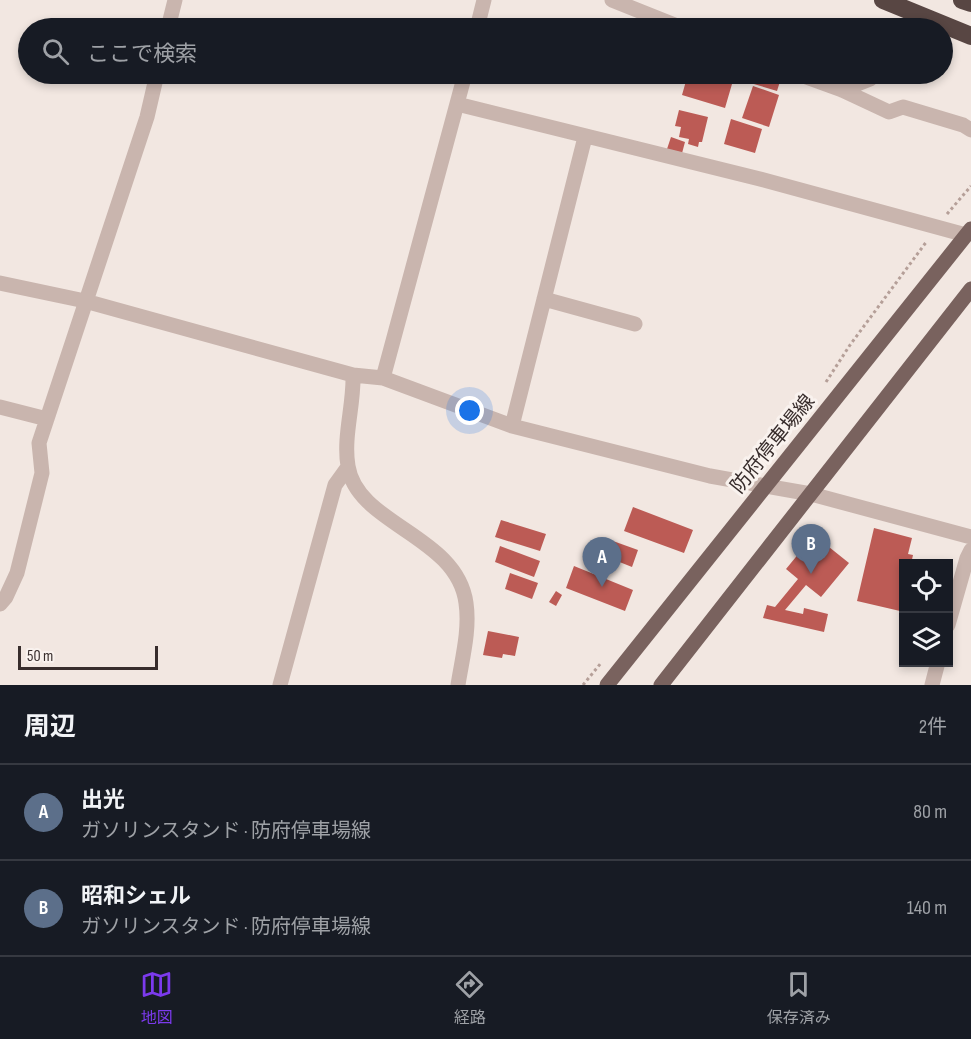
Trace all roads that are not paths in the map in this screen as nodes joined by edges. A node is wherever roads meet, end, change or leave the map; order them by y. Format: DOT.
graph roads {
  1 [pos="175,0"];
  2 [pos="484,0"];
  3 [pos="612,0"];
  4 [pos="884,0"];
  5 [pos="962,0"];
  6 [pos="971,3"];
  7 [pos="170,18"];
  8 [pos="480,18"];
  9 [pos="656,18"];
  10 [pos="919,18"];
  11 [pos="953,31"];
  12 [pos="968,36"];
  13 [pos="155,84"];
  14 [pos="462,84"];
  15 [pos="826,84"];
  16 [pos="856,84"];
  17 [pos="842,90"];
  18 [pos="457,104"];
  19 [pos="971,130"];
  20 [pos="585,137"];
  21 [pos="968,232"];
  22 [pos="0,283"];
  23 [pos="971,289"];
  24 [pos="544,299"];
  25 [pos="85,301"];
  26 [pos="635,324"];
  27 [pos="353,375"];
  28 [pos="382,378"];
  29 [pos="0,407"];
  30 [pos="47,419"];
  31 [pos="512,426"];
  32 [pos="348,467"];
  33 [pos="767,485"];
  34 [pos="811,494"];
  35 [pos="971,537"];
  36 [pos="971,550"];
  37 [pos="0,604"];
  38 [pos="951,613"];
  39 [pos="937,667"];
  40 [pos="280,685"];
  41 [pos="458,685"];
  42 [pos="607,685"];
  43 [pos="661,685"];
  44 [pos="932,685"];
  1 -- 7 [label="street"];
  2 -- 8 [label="street"];
  3 -- 9 [label="street"];
  4 -- 10 [label="highway"];
  5 -- 6 [label="highway"];
  11 -- 12 [label="highway"];
  13 -- 25 [label="street"];
  14 -- 18 [label="street"];
  15 -- 17 [label="street"];
  16 -- 17 [label="street"];
  17 -- 19 [label="street"];
  18 -- 20 [label="street"];
  18 -- 28 [label="street"];
  20 -- 21 [label="street"];
  20 -- 24 [label="street"];
  21 -- 33 [label="main road, 防府停車場線"];
  22 -- 25 [label="street"];
  23 -- 34 [label="main road"];
  24 -- 26 [label="street"];
  24 -- 31 [label="street"];
  25 -- 27 [label="street"];
  25 -- 30 [label="street"];
  27 -- 28 [label="street"];
  27 -- 32 [label="street"];
  28 -- 31 [label="street"];
  29 -- 30 [label="street"];
  30 -- 37 [label="street"];
  31 -- 33 [label="street"];
  32 -- 40 [label="street"];
  32 -- 41 [label="street"];
  33 -- 34 [label="street"];
  33 -- 42 [label="main road, 防府停車場線"];
  34 -- 35 [label="street"];
  34 -- 43 [label="main road"];
  36 -- 38 [label="street"];
  39 -- 44 [label="street"];
}
